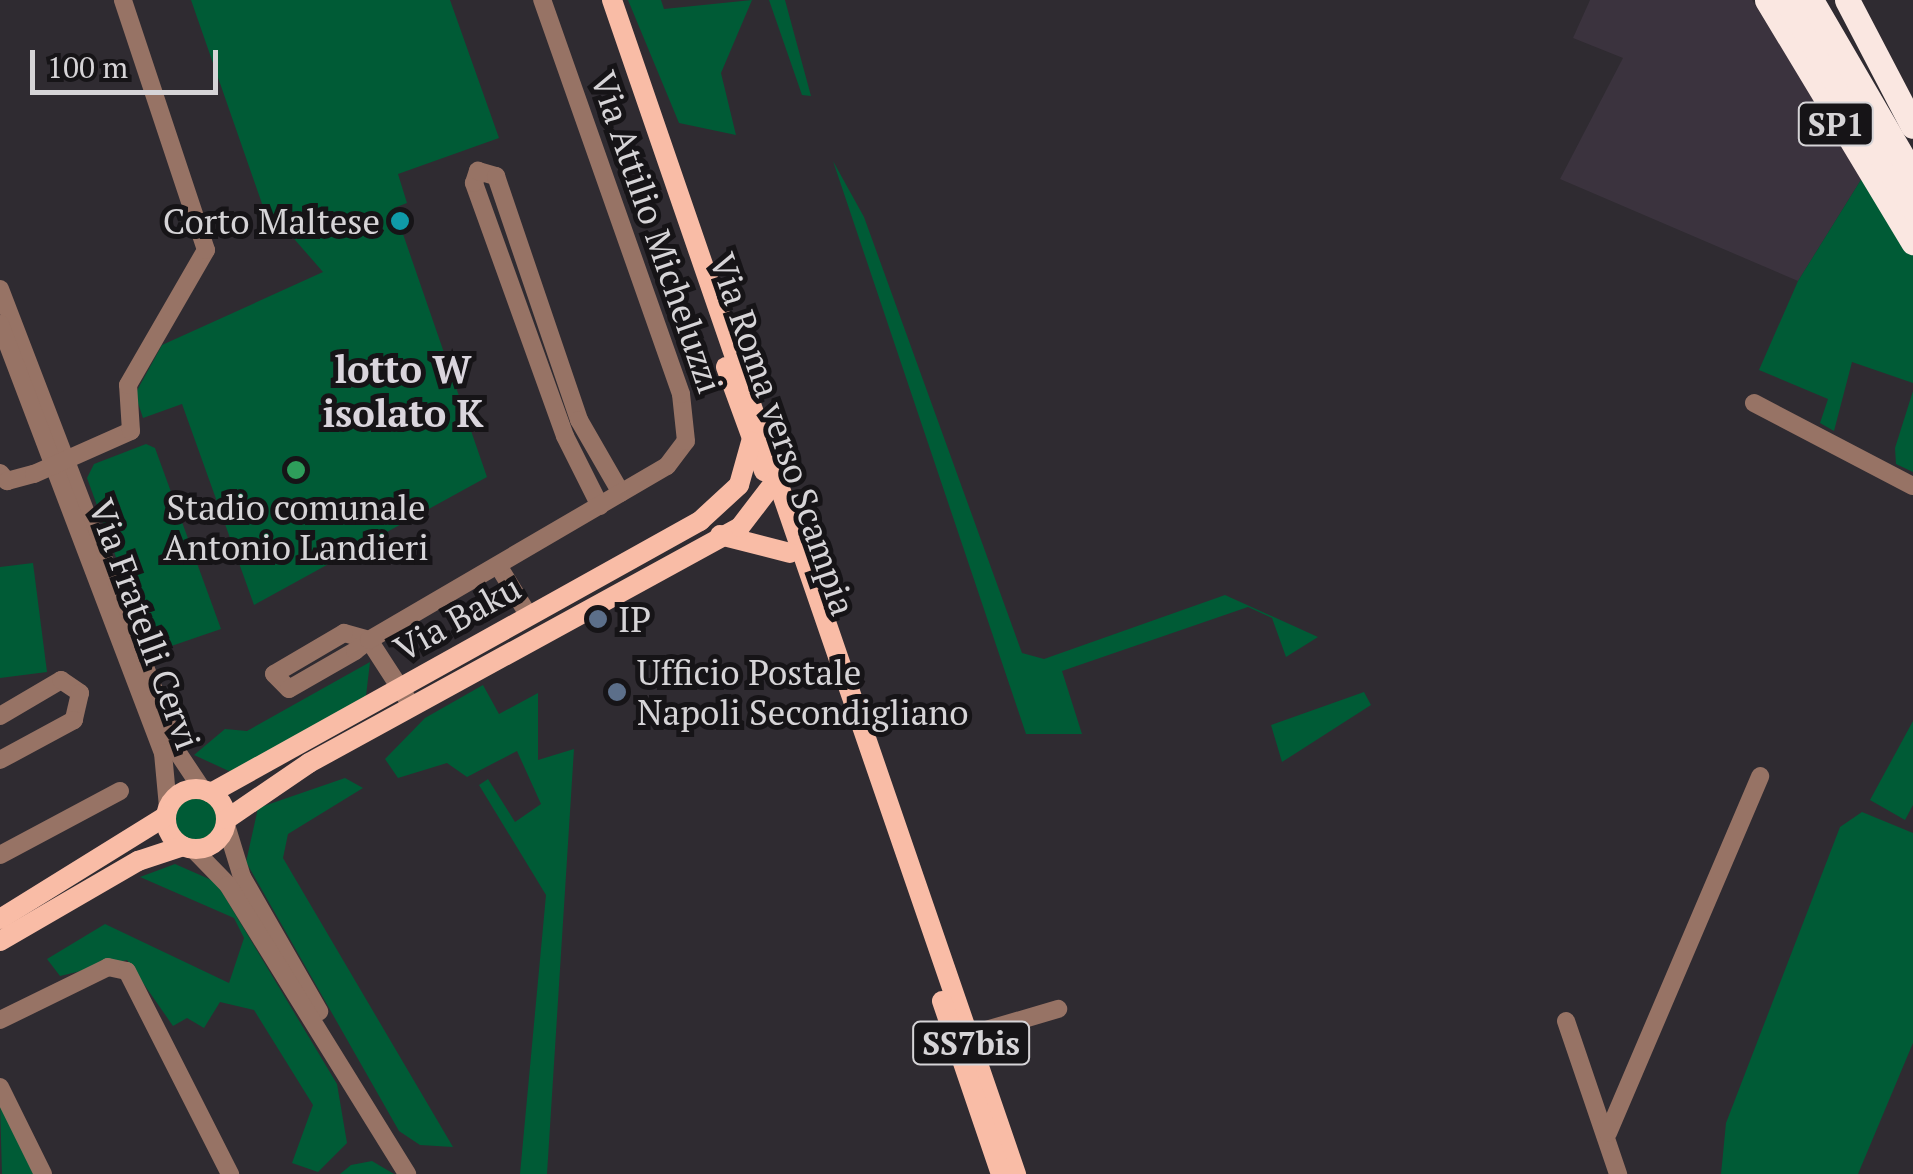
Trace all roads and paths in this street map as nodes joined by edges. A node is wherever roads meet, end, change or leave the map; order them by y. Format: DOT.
graph roads {
  1 [pos="123,0"];
  2 [pos="542,0"];
  3 [pos="598,0"];
  4 [pos="612,0"];
  5 [pos="1767,0"];
  6 [pos="1786,0"];
  7 [pos="1811,0"];
  8 [pos="1847,0"];
  9 [pos="1913,126"];
  10 [pos="1913,175"];
  11 [pos="1913,208"];
  12 [pos="1913,242"];
  13 [pos="0,289"];
  14 [pos="0,324"];
  15 [pos="1754,404"];
  16 [pos="752,440"];
  17 [pos="57,463"];
  18 [pos="0,473"];
  19 [pos="1913,486"];
  20 [pos="781,490"];
  21 [pos="621,493"];
  22 [pos="731,495"];
  23 [pos="600,506"];
  24 [pos="714,534"];
  25 [pos="790,553"];
  26 [pos="499,567"];
  27 [pos="529,616"];
  28 [pos="370,640"];
  29 [pos="406,696"];
  30 [pos="0,716"];
  31 [pos="0,760"];
  32 [pos="1760,776"];
  33 [pos="120,791"];
  34 [pos="207,791"];
  35 [pos="167,812"];
  36 [pos="226,822"];
  37 [pos="188,847"];
  38 [pos="0,855"];
  39 [pos="0,919"];
  40 [pos="0,941"];
  41 [pos="1058,1009"];
  42 [pos="0,1020"];
  43 [pos="1566,1021"];
  44 [pos="962,1037"];
  45 [pos="0,1087"];
  46 [pos="1608,1133"];
  47 [pos="384,1135"];
  48 [pos="43,1174"];
  49 [pos="230,1174"];
  50 [pos="407,1174"];
  51 [pos="1001,1174"];
  52 [pos="1016,1174"];
  53 [pos="1618,1174"];
  1 -- 17 [label="street"];
  2 -- 21 [label="street, Via Attilio Micheluzzi"];
  3 -- 16 [label="main road, Via Roma verso Scampia"];
  4 -- 20 [label="main road, Via Roma verso Scampia"];
  5 -- 12 [label="highway, SP1"];
  6 -- 11 [label="highway"];
  7 -- 10 [label="highway"];
  8 -- 9 [label="highway, SP1"];
  13 -- 17 [label="street, Via Fratelli Cervi"];
  14 -- 17 [label="street, Via Fratelli Cervi"];
  15 -- 19 [label="street"];
  16 -- 20 [label="main road, Via Roma verso Scampia"];
  16 -- 22 [label="main road"];
  17 -- 18 [label="street, Via Fratelli Cervi"];
  17 -- 34 [label="street, Via Fratelli Cervi"];
  17 -- 35 [label="street, Via Fratelli Cervi"];
  20 -- 22 [label="main road, Via Baku"];
  20 -- 24 [label="main road, Via Baku"];
  20 -- 25 [label="main road, Via Roma verso Scampia / SS7bis"];
  20 -- 44 [label="main road, Via Roma verso Scampia / SS7bis"];
  21 -- 23 [label="street, Via Attilio Micheluzzi"];
  21 -- 23 [label="street"];
  22 -- 27 [label="main road, Via Baku"];
  23 -- 26 [label="street, Via Attilio Micheluzzi"];
  24 -- 25 [label="main road"];
  24 -- 29 [label="main road, Via Baku"];
  25 -- 44 [label="main road, Via Roma verso Scampia / SS7bis"];
  26 -- 27 [label="street"];
  26 -- 28 [label="street, Via Attilio Micheluzzi"];
  27 -- 29 [label="main road, Via Baku"];
  28 -- 28 [label="street, Via Attilio Micheluzzi"];
  28 -- 29 [label="street"];
  29 -- 34 [label="main road, Via Baku"];
  29 -- 36 [label="main road, Via Baku"];
  30 -- 31 [label="street"];
  32 -- 46 [label="street"];
  33 -- 38 [label="street"];
  34 -- 35 [label="main road, Via Baku"];
  34 -- 36 [label="main road"];
  35 -- 37 [label="main road"];
  35 -- 39 [label="main road"];
  36 -- 37 [label="main road, Via Baku"];
  36 -- 47 [label="street"];
  37 -- 40 [label="main road"];
  37 -- 47 [label="street"];
  41 -- 44 [label="street"];
  42 -- 49 [label="street"];
  43 -- 46 [label="street"];
  44 -- 51 [label="main road, Via Roma verso Scampia / SS7bis"];
  44 -- 52 [label="main road, Via Roma verso Scampia / SS7bis"];
  45 -- 48 [label="street"];
  46 -- 53 [label="street"];
  47 -- 50 [label="street"];
}
